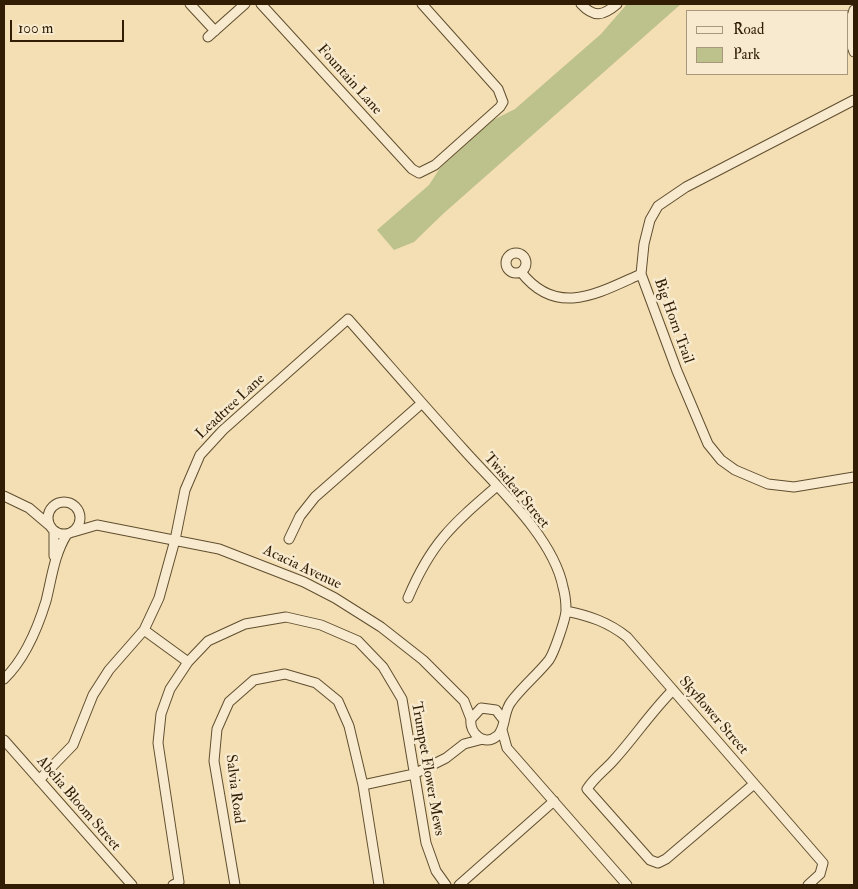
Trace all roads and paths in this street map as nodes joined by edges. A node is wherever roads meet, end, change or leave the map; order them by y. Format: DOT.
graph roads {
  1 [pos="190,4"];
  2 [pos="245,4"];
  3 [pos="261,4"];
  4 [pos="422,4"];
  5 [pos="581,4"];
  6 [pos="617,4"];
  7 [pos="854,10"];
  8 [pos="854,52"];
  9 [pos="854,100"];
  10 [pos="521,272"];
  11 [pos="641,274"];
  12 [pos="348,320"];
  13 [pos="422,402"];
  14 [pos="854,477"];
  15 [pos="496,487"];
  16 [pos="4,496"];
  17 [pos="29,508"];
  18 [pos="50,508"];
  19 [pos="77,509"];
  20 [pos="97,525"];
  21 [pos="52,528"];
  22 [pos="70,533"];
  23 [pos="289,539"];
  24 [pos="175,540"];
  25 [pos="55,558"];
  26 [pos="408,598"];
  27 [pos="566,611"];
  28 [pos="144,630"];
  29 [pos="188,662"];
  30 [pos="4,679"];
  31 [pos="673,690"];
  32 [pos="464,701"];
  33 [pos="510,702"];
  34 [pos="491,707"];
  35 [pos="481,708"];
  36 [pos="503,719"];
  37 [pos="470,721"];
  38 [pos="502,730"];
  39 [pos="486,740"];
  40 [pos="4,741"];
  41 [pos="464,744"];
  42 [pos="507,748"];
  43 [pos="414,774"];
  44 [pos="39,780"];
  45 [pos="754,784"];
  46 [pos="363,785"];
  47 [pos="554,801"];
  48 [pos="132,885"];
  49 [pos="172,885"];
  50 [pos="235,885"];
  51 [pos="379,885"];
  52 [pos="446,885"];
  53 [pos="459,885"];
  54 [pos="627,885"];
  55 [pos="808,885"];
  1 -- 2 [label="street"];
  3 -- 4 [label="street, Fountain Lane"];
  5 -- 6 [label="street"];
  7 -- 8 [label="street"];
  9 -- 11 [label="street, Big Horn Trail"];
  10 -- 11 [label="street"];
  11 -- 14 [label="street, Big Horn Trail"];
  12 -- 13 [label="street, Twistleaf Street"];
  12 -- 24 [label="street, Leadtree Lane"];
  13 -- 15 [label="street, Twistleaf Street"];
  13 -- 23 [label="street"];
  15 -- 26 [label="street"];
  15 -- 27 [label="street, Twistleaf Street"];
  16 -- 17 [label="street"];
  17 -- 18 [label="street"];
  17 -- 21 [label="street"];
  18 -- 19 [label="street"];
  18 -- 21 [label="street"];
  19 -- 20 [label="street"];
  19 -- 22 [label="street"];
  20 -- 22 [label="street"];
  20 -- 24 [label="street, Acacia Avenue"];
  21 -- 22 [label="street"];
  21 -- 25 [label="street"];
  22 -- 25 [label="street"];
  24 -- 28 [label="street, Leadtree Lane"];
  24 -- 32 [label="street, Acacia Avenue"];
  25 -- 30 [label="street"];
  27 -- 31 [label="street, Skyflower Street"];
  27 -- 33 [label="street, Twistleaf Street"];
  28 -- 29 [label="street"];
  28 -- 44 [label="street, Leadtree Lane"];
  29 -- 43 [label="street, Trumpet Flower Mews"];
  29 -- 49 [label="street, Trumpet Flower Mews"];
  31 -- 45 [label="street, Skyflower Street"];
  31 -- 45 [label="street"];
  32 -- 35 [label="street, Acacia Avenue"];
  32 -- 37 [label="street, Acacia Avenue"];
  33 -- 34 [label="street"];
  33 -- 36 [label="street, Twistleaf Street"];
  34 -- 35 [label="street"];
  34 -- 36 [label="street"];
  35 -- 37 [label="street"];
  36 -- 38 [label="street"];
  37 -- 39 [label="street"];
  37 -- 41 [label="street"];
  38 -- 39 [label="street"];
  38 -- 42 [label="street"];
  39 -- 41 [label="street"];
  39 -- 42 [label="street"];
  40 -- 44 [label="street, Abelia Bloom Street"];
  41 -- 43 [label="street"];
  42 -- 47 [label="street"];
  43 -- 46 [label="street"];
  43 -- 52 [label="street, Trumpet Flower Mews"];
  44 -- 48 [label="street, Abelia Bloom Street"];
  45 -- 55 [label="street, Skyflower Street"];
  46 -- 50 [label="street, Salvia Road"];
  46 -- 51 [label="street, Salvia Road"];
  47 -- 53 [label="street"];
  47 -- 54 [label="street"];
}
